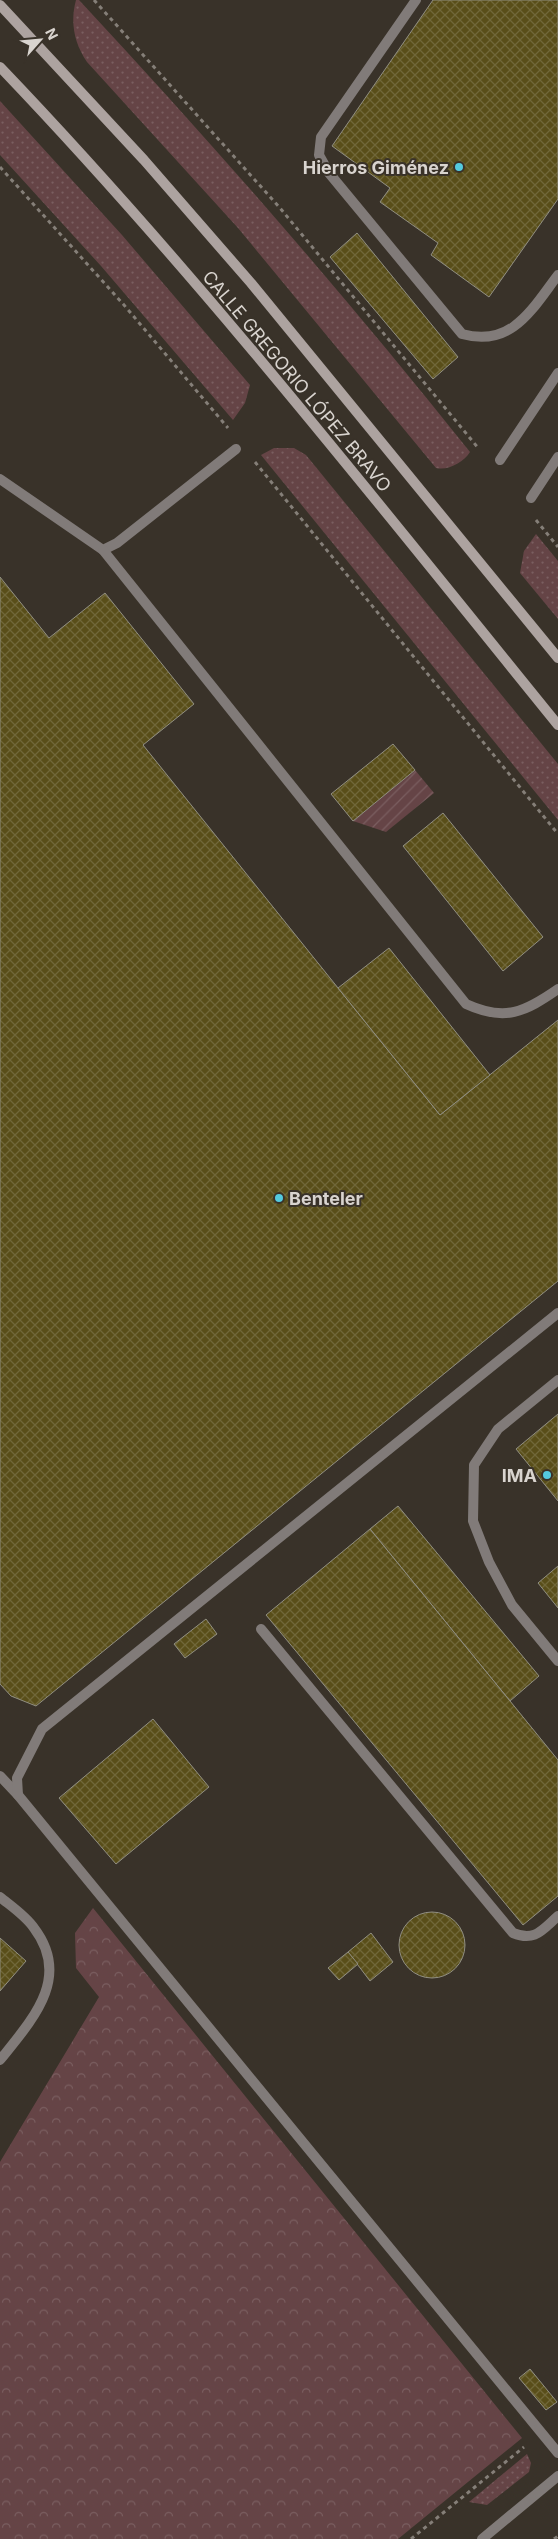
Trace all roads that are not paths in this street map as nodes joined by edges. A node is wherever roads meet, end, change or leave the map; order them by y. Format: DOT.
graph roads {
  1 [pos="416,0"];
  2 [pos="0,5"];
  3 [pos="0,67"];
  4 [pos="558,275"];
  5 [pos="558,372"];
  6 [pos="236,449"];
  7 [pos="558,457"];
  8 [pos="500,460"];
  9 [pos="0,479"];
  10 [pos="531,498"];
  11 [pos="103,550"];
  12 [pos="558,658"];
  13 [pos="558,725"];
  14 [pos="558,990"];
  15 [pos="558,1313"];
  16 [pos="558,1380"];
  17 [pos="260,1629"];
  18 [pos="558,1660"];
  19 [pos="0,1776"];
  20 [pos="18,1795"];
  21 [pos="0,1896"];
  22 [pos="558,1916"];
  23 [pos="0,2060"];
  24 [pos="558,2454"];
  25 [pos="558,2476"];
  26 [pos="482,2539"];
  1 -- 4 [label="street"];
  2 -- 12 [label="main road, CALLE GREGORIO LÓPEZ BRAVO"];
  3 -- 13 [label="main road, CALLE GREGORIO LÓPEZ BRAVO"];
  5 -- 8 [label="street"];
  6 -- 11 [label="street"];
  7 -- 10 [label="street"];
  9 -- 11 [label="street"];
  11 -- 14 [label="street"];
  15 -- 20 [label="street"];
  16 -- 18 [label="street"];
  17 -- 22 [label="street"];
  19 -- 20 [label="street"];
  20 -- 24 [label="street"];
  21 -- 23 [label="street"];
  25 -- 26 [label="street"];
}
